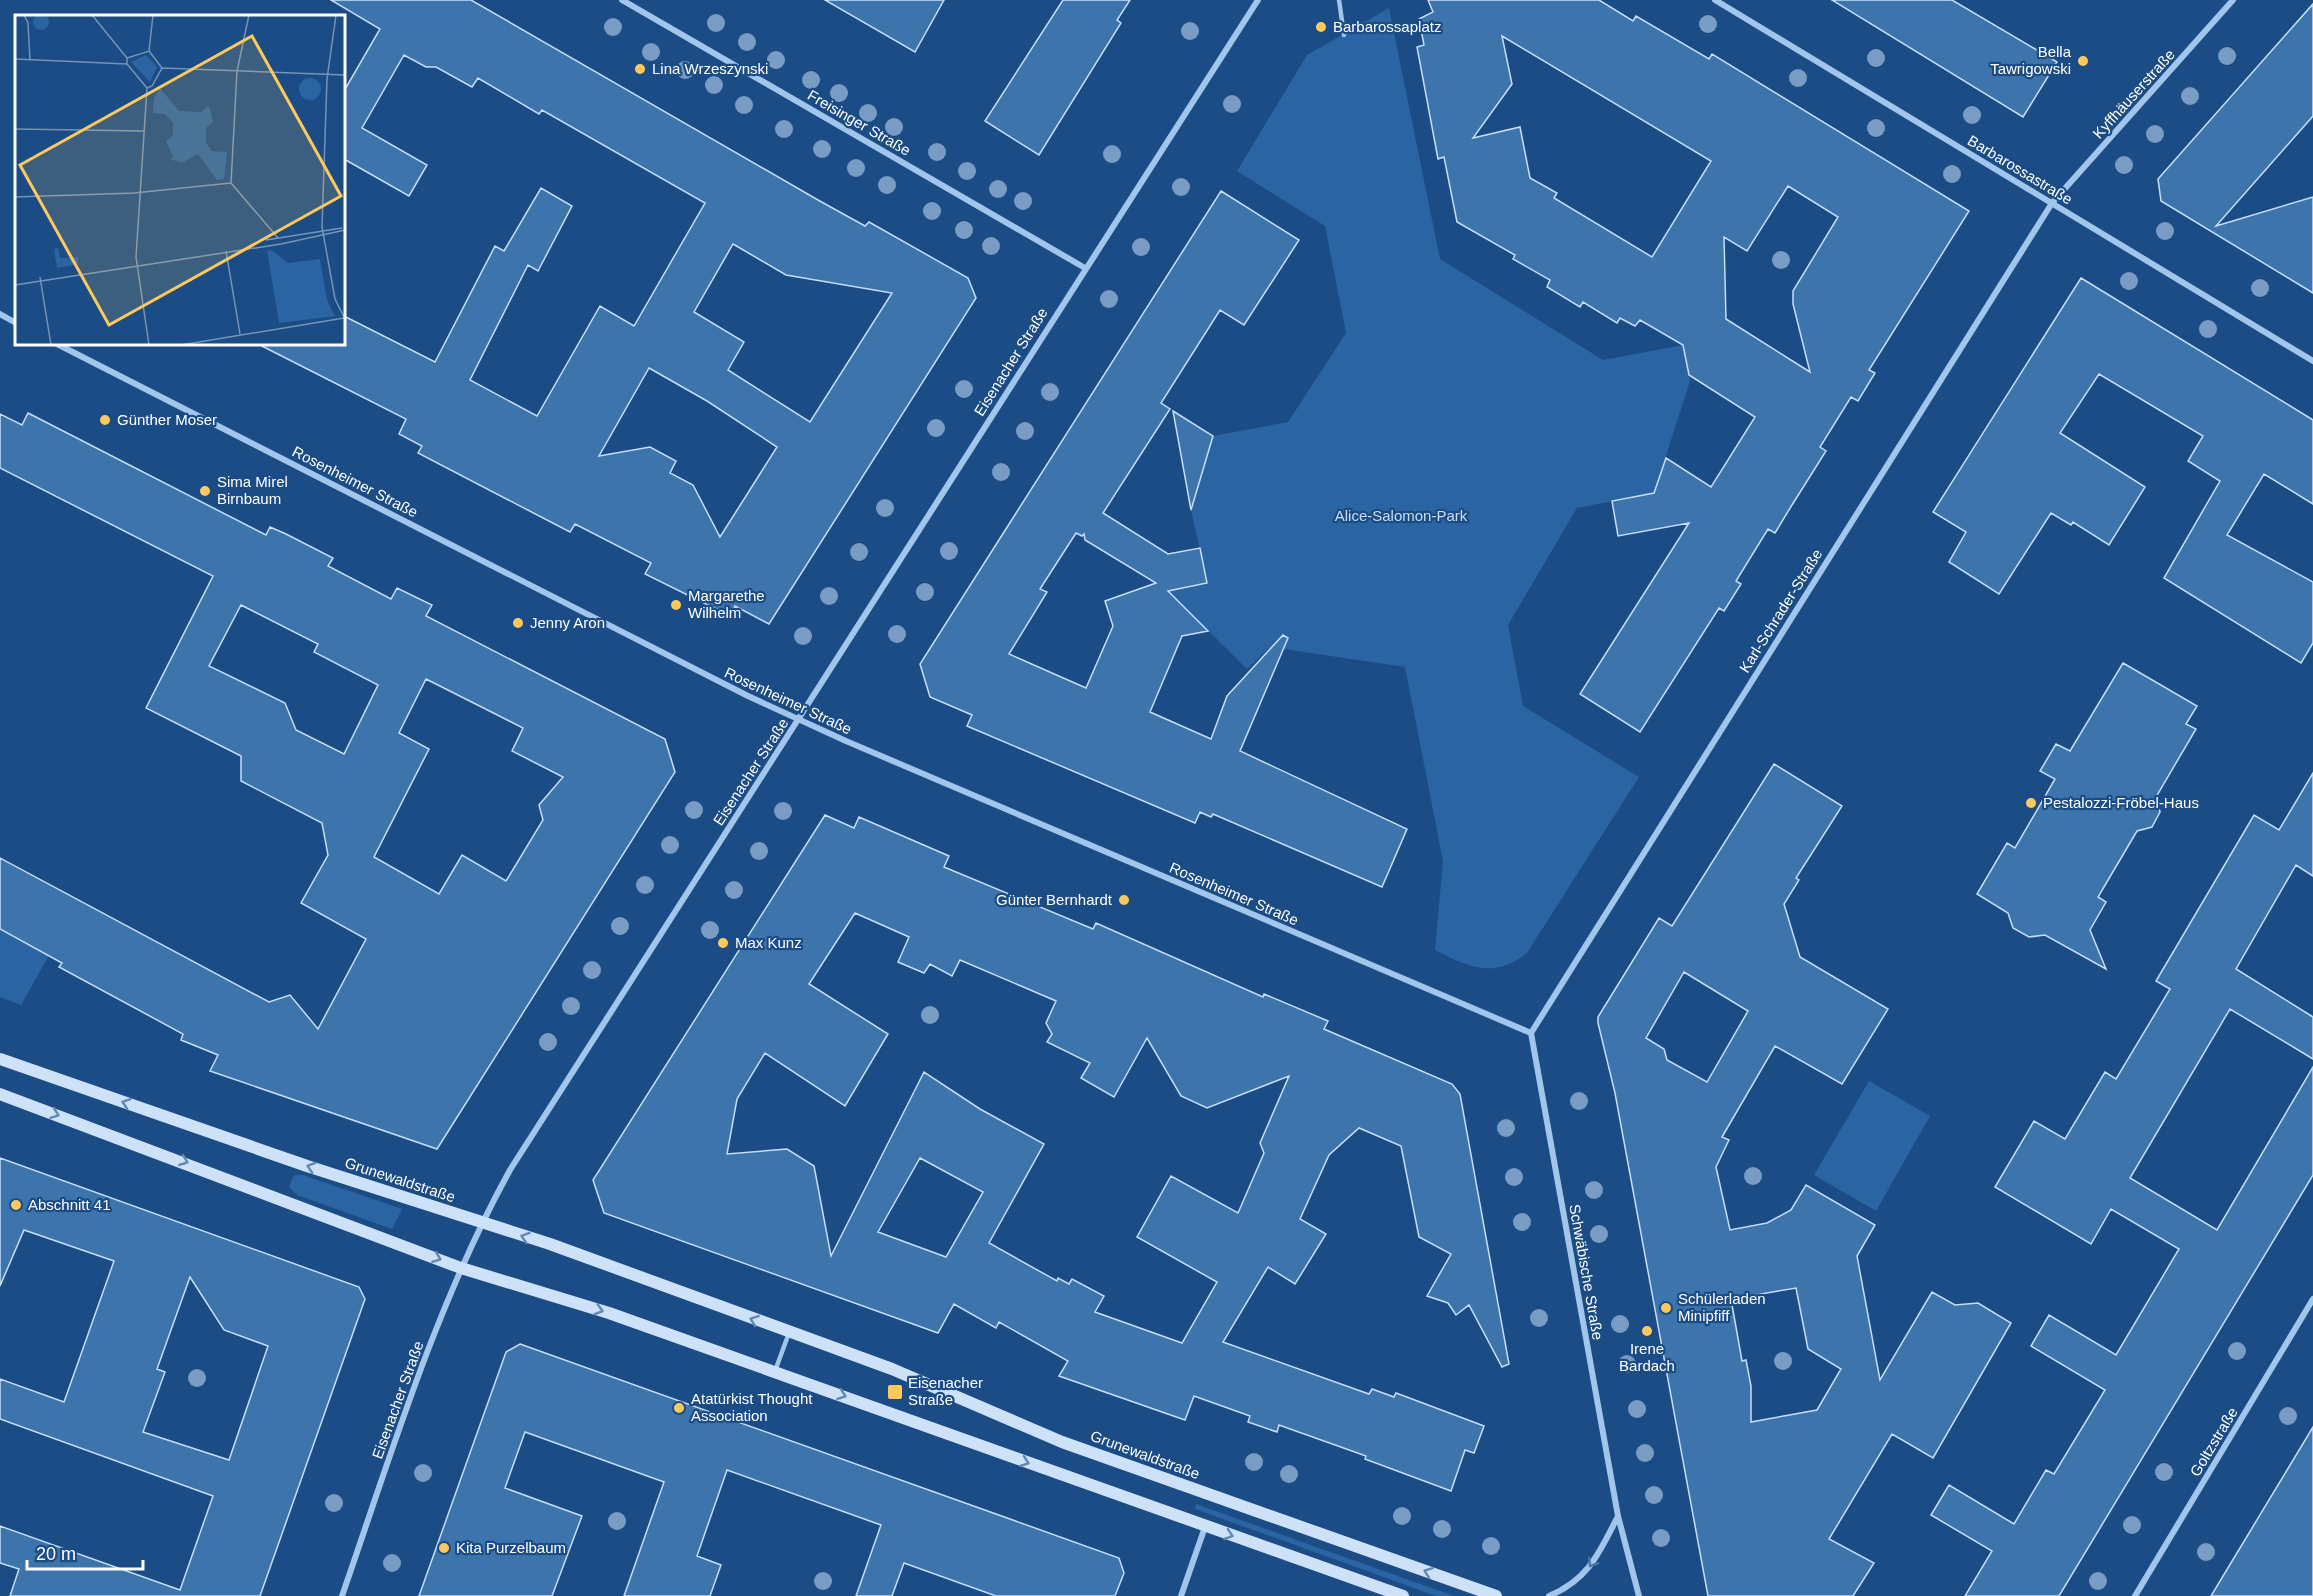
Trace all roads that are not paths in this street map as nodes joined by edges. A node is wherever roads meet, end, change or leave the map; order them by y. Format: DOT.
graph roads {
  1 [pos="622,0"];
  2 [pos="1257,0"];
  3 [pos="1339,0"];
  4 [pos="1715,0"];
  5 [pos="2233,0"];
  6 [pos="1344,35"];
  7 [pos="2052,203"];
  8 [pos="1085,268"];
  9 [pos="0,314"];
  10 [pos="15,322"];
  11 [pos="59,345"];
  12 [pos="2313,361"];
  13 [pos="798,720"];
  14 [pos="1531,1033"];
  15 [pos="0,1059"];
  16 [pos="0,1094"];
  17 [pos="482,1223"];
  18 [pos="461,1268"];
  19 [pos="2313,1299"];
  20 [pos="789,1333"];
  21 [pos="775,1371"];
  22 [pos="1618,1516"];
  23 [pos="1205,1527"];
  24 [pos="342,1596"];
  25 [pos="1181,1596"];
  26 [pos="1403,1596"];
  27 [pos="1496,1596"];
  28 [pos="1549,1596"];
  29 [pos="1639,1596"];
  30 [pos="2135,1596"];
  1 -- 8 [label="street, Freisinger Straße"];
  2 -- 8 [label="street, Eisenacher Straße"];
  3 -- 6 [label="lane"];
  4 -- 7 [label="street, Barbarossastraße"];
  5 -- 7 [label="street, Kyffhäuserstraße"];
  7 -- 12 [label="street, Barbarossastraße"];
  7 -- 14 [label="street, Karl-Schrader-Straße"];
  8 -- 13 [label="street, Eisenacher Straße"];
  9 -- 10 [label="street"];
  11 -- 13 [label="street, Rosenheimer Straße"];
  13 -- 14 [label="street, Rosenheimer Straße"];
  13 -- 17 [label="street, Eisenacher Straße"];
  14 -- 22 [label="street, Schwäbische Straße"];
  17 -- 15 [label="main road, Grunewaldstraße, one-way"];
  16 -- 18 [label="main road, one-way"];
  17 -- 18 [label="street, Eisenacher Straße"];
  20 -- 17 [label="main road, Grunewaldstraße, one-way"];
  18 -- 21 [label="main road, one-way"];
  18 -- 24 [label="street, Eisenacher Straße"];
  19 -- 30 [label="street, Goltzstraße"];
  20 -- 21 [label="lane"];
  27 -- 20 [label="main road, Grunewaldstraße, one-way"];
  21 -- 23 [label="main road, one-way"];
  22 -- 28 [label="street, one-way"];
  22 -- 29 [label="street, Schwäbische Straße"];
  23 -- 25 [label="street"];
  23 -- 26 [label="main road, one-way"];
}
